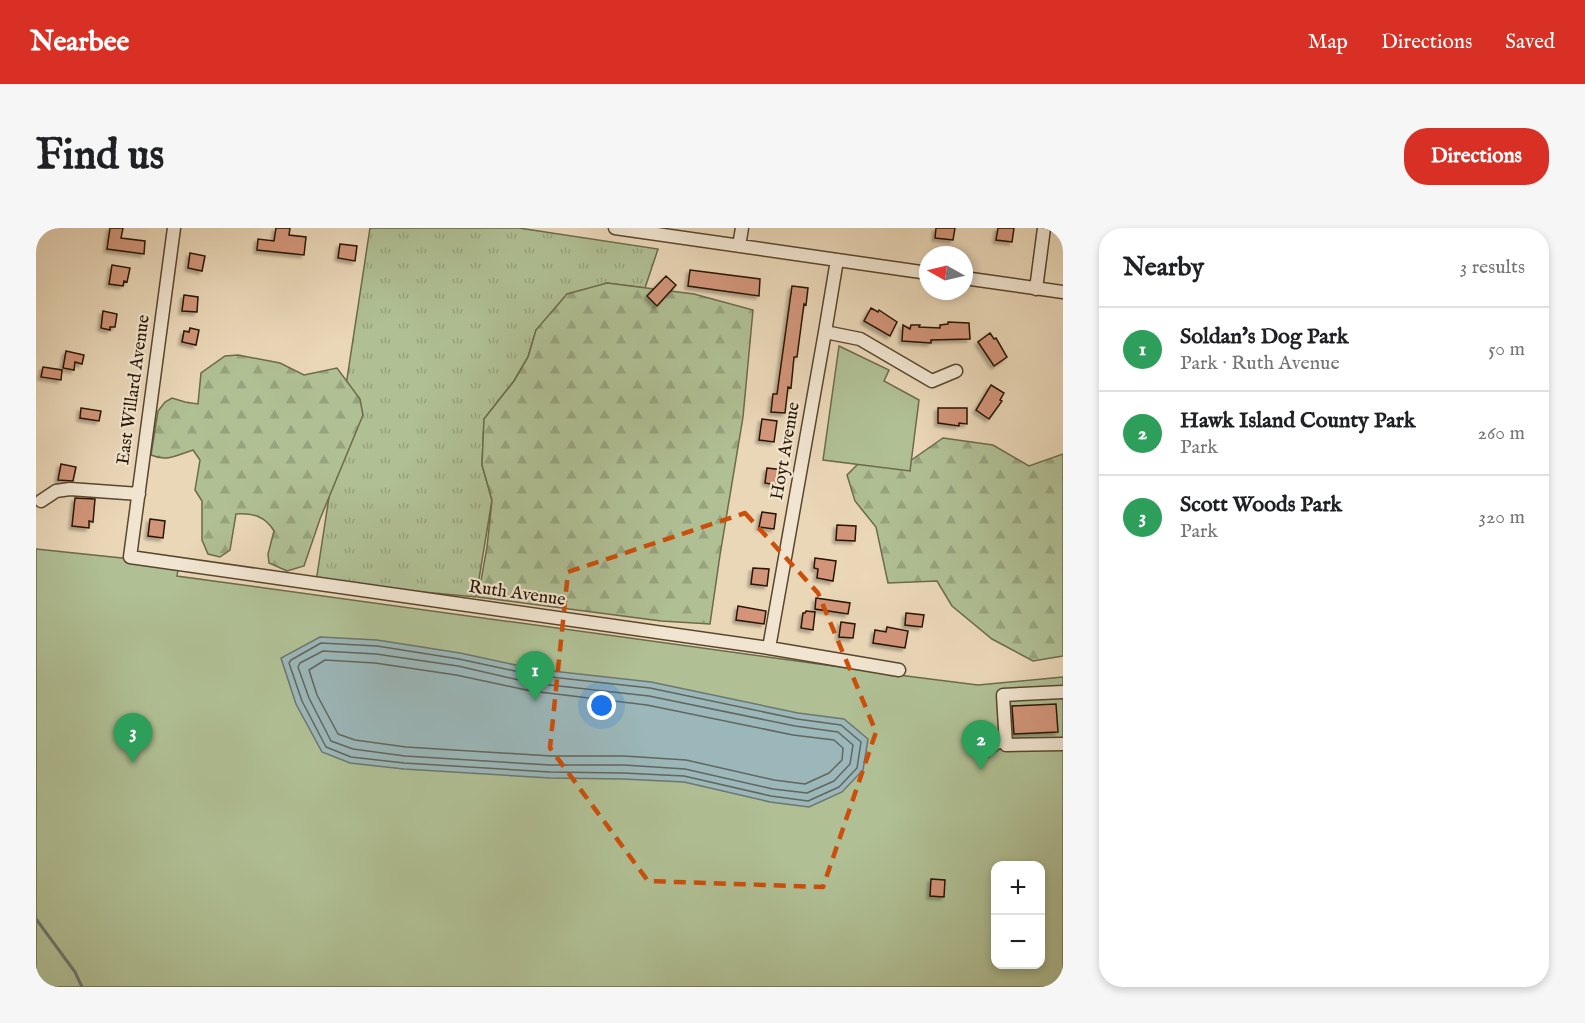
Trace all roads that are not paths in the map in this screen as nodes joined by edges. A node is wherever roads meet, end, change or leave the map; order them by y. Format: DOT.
graph roads {
  1 [pos="174,228"];
  2 [pos="615,228"];
  3 [pos="742,228"];
  4 [pos="1044,228"];
  5 [pos="739,246"];
  6 [pos="837,260"];
  7 [pos="919,272"];
  8 [pos="973,279"];
  9 [pos="1036,289"];
  10 [pos="1063,292"];
  11 [pos="825,332"];
  12 [pos="956,371"];
  13 [pos="139,494"];
  14 [pos="41,501"];
  15 [pos="130,557"];
  16 [pos="769,648"];
  17 [pos="899,670"];
  18 [pos="1063,692"];
  19 [pos="1005,740"];
  20 [pos="1063,744"];
  21 [pos="986,751"];
  1 -- 13 [label="street, East Willard Avenue"];
  2 -- 5 [label="street"];
  3 -- 5 [label="street"];
  4 -- 9 [label="street"];
  5 -- 6 [label="street"];
  6 -- 7 [label="street"];
  6 -- 11 [label="street, Hoyt Avenue"];
  8 -- 9 [label="street"];
  9 -- 10 [label="street"];
  11 -- 12 [label="street"];
  11 -- 16 [label="street, Hoyt Avenue"];
  13 -- 14 [label="street"];
  13 -- 15 [label="street, East Willard Avenue"];
  15 -- 16 [label="street, Ruth Avenue"];
  16 -- 17 [label="street, Ruth Avenue"];
  18 -- 19 [label="street"];
  19 -- 20 [label="street"];
  19 -- 21 [label="street"];
}
